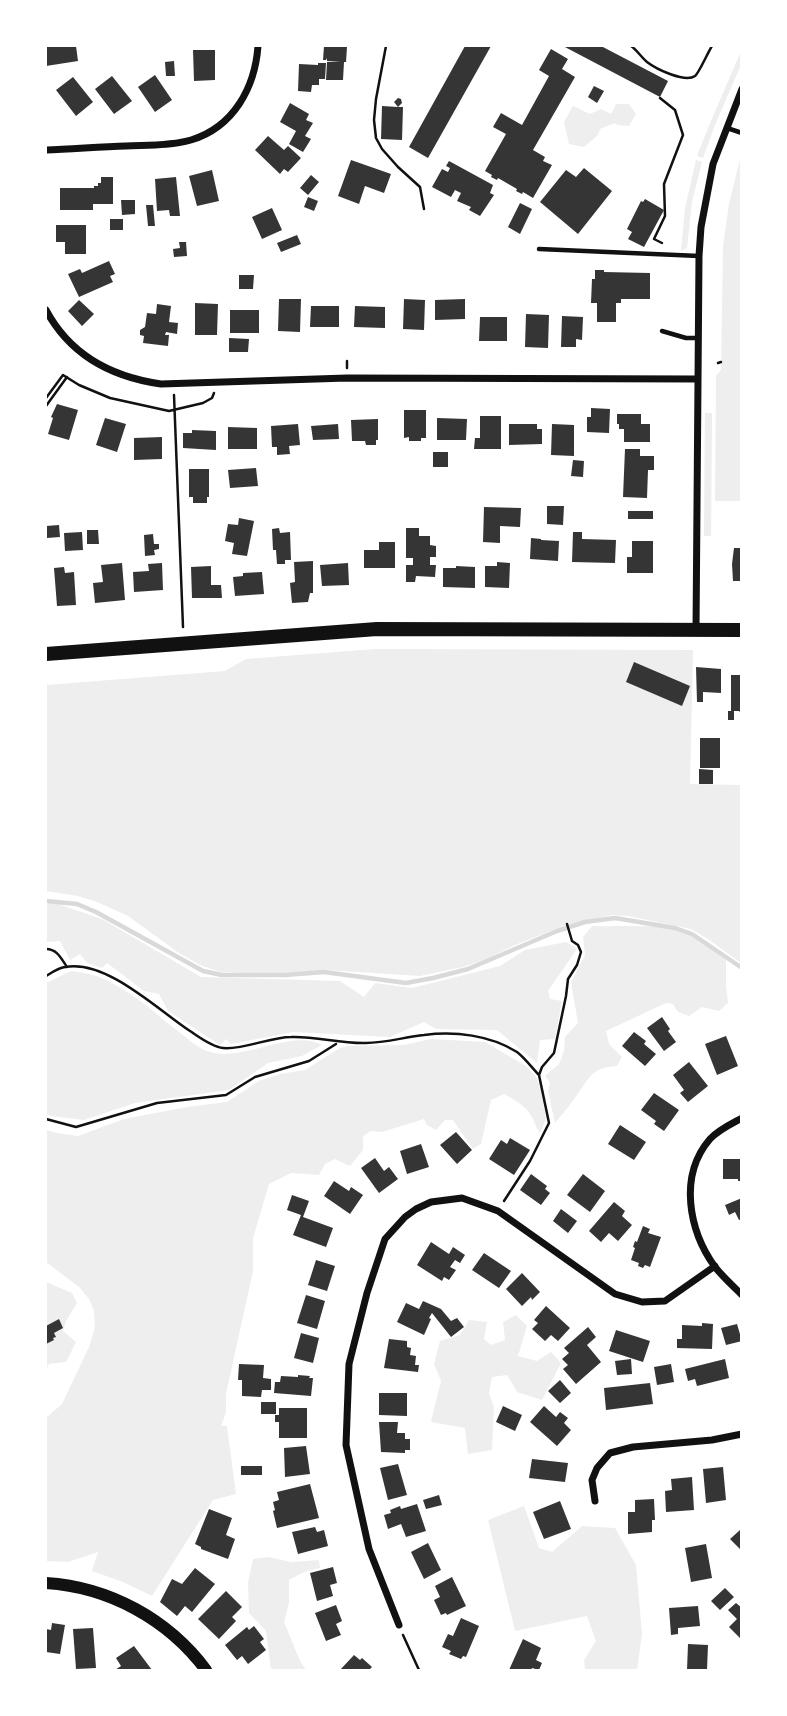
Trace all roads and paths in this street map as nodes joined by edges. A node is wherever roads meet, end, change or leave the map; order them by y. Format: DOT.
graph roads {
  1 [pos="258,46"];
  2 [pos="386,46"];
  3 [pos="631,46"];
  4 [pos="712,46"];
  5 [pos="741,90"];
  6 [pos="660,99"];
  7 [pos="726,127"];
  8 [pos="741,133"];
  9 [pos="46,150"];
  10 [pos="424,209"];
  11 [pos="663,244"];
  12 [pos="539,249"];
  13 [pos="699,256"];
  14 [pos="46,310"];
  15 [pos="662,331"];
  16 [pos="698,338"];
  17 [pos="67,377"];
  18 [pos="698,379"];
  19 [pos="214,393"];
  20 [pos="174,395"];
  21 [pos="46,398"];
  22 [pos="46,406"];
  23 [pos="174,411"];
  24 [pos="183,627"];
  25 [pos="695,630"];
  26 [pos="741,630"];
  27 [pos="46,654"];
  28 [pos="567,924"];
  29 [pos="46,949"];
  30 [pos="68,967"];
  31 [pos="46,976"];
  32 [pos="338,1042"];
  33 [pos="539,1075"];
  34 [pos="741,1118"];
  35 [pos="46,1119"];
  36 [pos="498,1211"];
  37 [pos="715,1266"];
  38 [pos="741,1295"];
  39 [pos="741,1434"];
  40 [pos="595,1502"];
  41 [pos="46,1583"];
  42 [pos="399,1625"];
  43 [pos="206,1671"];
  44 [pos="419,1671"];
  1 -- 9 [label="street"];
  2 -- 10 [label="path"];
  3 -- 4 [label="path"];
  5 -- 7 [label="street"];
  6 -- 11 [label="path"];
  7 -- 8 [label="lane"];
  7 -- 13 [label="street"];
  12 -- 13 [label="lane"];
  13 -- 16 [label="street"];
  14 -- 18 [label="street"];
  15 -- 16 [label="lane"];
  16 -- 18 [label="street"];
  17 -- 21 [label="path"];
  17 -- 22 [label="path"];
  17 -- 23 [label="path"];
  18 -- 25 [label="street"];
  19 -- 23 [label="path"];
  20 -- 23 [label="path"];
  23 -- 24 [label="path"];
  25 -- 26 [label="main road"];
  25 -- 27 [label="main road"];
  28 -- 33 [label="path"];
  29 -- 30 [label="path"];
  30 -- 31 [label="path"];
  30 -- 32 [label="path"];
  32 -- 33 [label="path"];
  32 -- 35 [label="path"];
  33 -- 36 [label="path"];
  34 -- 37 [label="street"];
  36 -- 37 [label="street"];
  36 -- 42 [label="street"];
  37 -- 38 [label="street"];
  39 -- 40 [label="street"];
  41 -- 43 [label="street"];
  42 -- 44 [label="path"];
}
